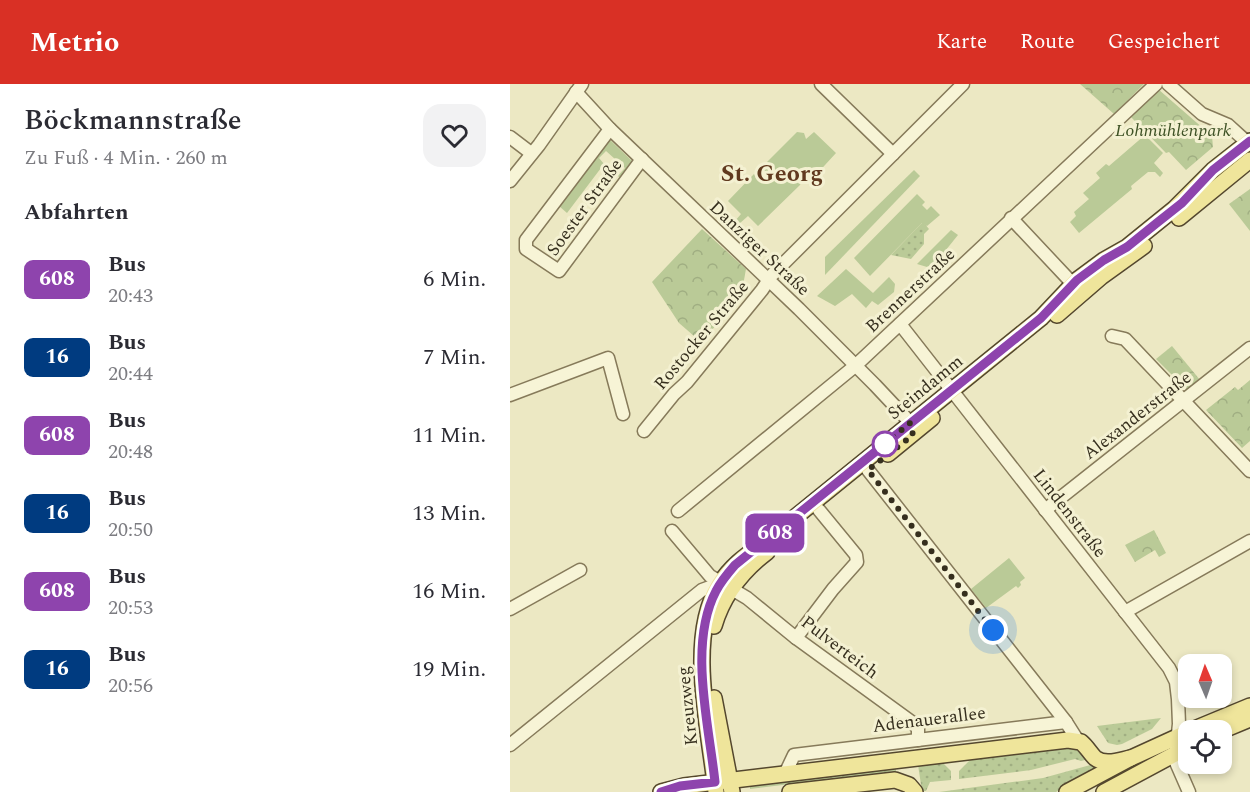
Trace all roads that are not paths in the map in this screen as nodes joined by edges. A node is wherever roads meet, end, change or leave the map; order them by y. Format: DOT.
graph roads {
  1 [pos="821,84"];
  2 [pos="963,84"];
  3 [pos="1156,84"];
  4 [pos="1168,84"];
  5 [pos="579,88"];
  6 [pos="610,129"];
  7 [pos="510,137"];
  8 [pos="1249,143"];
  9 [pos="531,153"];
  10 [pos="893,154"];
  11 [pos="642,159"];
  12 [pos="1250,160"];
  13 [pos="510,181"];
  14 [pos="1011,218"];
  15 [pos="768,281"];
  16 [pos="1073,284"];
  17 [pos="900,324"];
  18 [pos="1112,336"];
  19 [pos="1250,348"];
  20 [pos="855,366"];
  21 [pos="954,393"];
  22 [pos="510,395"];
  23 [pos="1184,402"];
  24 [pos="623,414"];
  25 [pos="912,429"];
  26 [pos="644,431"];
  27 [pos="868,470"];
  28 [pos="1250,471"];
  29 [pos="819,510"];
  30 [pos="1045,510"];
  31 [pos="678,511"];
  32 [pos="672,531"];
  33 [pos="1250,541"];
  34 [pos="580,570"];
  35 [pos="726,586"];
  36 [pos="510,609"];
  37 [pos="1125,612"];
  38 [pos="796,638"];
  39 [pos="1250,706"];
  40 [pos="1181,720"];
  41 [pos="1223,720"];
  42 [pos="1250,720"];
  43 [pos="1066,722"];
  44 [pos="1232,727"];
  45 [pos="918,740"];
  46 [pos="1078,741"];
  47 [pos="1178,742"];
  48 [pos="1178,744"];
  49 [pos="510,745"];
  50 [pos="1131,758"];
  51 [pos="785,774"];
  52 [pos="1180,774"];
  53 [pos="723,787"];
  54 [pos="661,792"];
  55 [pos="790,792"];
  56 [pos="915,792"];
  57 [pos="1067,792"];
  58 [pos="1104,792"];
  59 [pos="1189,792"];
  1 -- 10 [label="street"];
  2 -- 10 [label="street, Rostocker Straße"];
  3 -- 14 [label="street, Brennerstraße"];
  4 -- 8 [label="street"];
  5 -- 6 [label="street, Danziger Straße"];
  5 -- 9 [label="street"];
  6 -- 11 [label="street, Danziger Straße"];
  6 -- 11 [label="street, Soester Straße"];
  7 -- 9 [label="street"];
  8 -- 16 [label="main road, Steindamm"];
  9 -- 13 [label="street"];
  10 -- 15 [label="street, Rostocker Straße"];
  11 -- 15 [label="street, Danziger Straße"];
  12 -- 21 [label="main road, Steindamm"];
  14 -- 16 [label="street"];
  14 -- 17 [label="street, Brennerstraße"];
  15 -- 20 [label="street, Danziger Straße"];
  15 -- 26 [label="street, Rostocker Straße"];
  16 -- 21 [label="main road, Steindamm"];
  17 -- 20 [label="street, Brennerstraße"];
  17 -- 21 [label="street, Lindenstraße"];
  18 -- 23 [label="street"];
  19 -- 23 [label="street, Alexanderstraße"];
  20 -- 25 [label="street, Danziger Straße"];
  20 -- 31 [label="street, Brennerstraße"];
  21 -- 25 [label="main road, Steindamm"];
  21 -- 30 [label="street, Lindenstraße"];
  22 -- 24 [label="street"];
  23 -- 28 [label="street"];
  23 -- 30 [label="street, Alexanderstraße"];
  25 -- 27 [label="main road, Steindamm"];
  25 -- 35 [label="main road, Steindamm"];
  27 -- 29 [label="main road, Steindamm"];
  27 -- 43 [label="street"];
  29 -- 35 [label="main road, Steindamm"];
  29 -- 38 [label="street"];
  30 -- 37 [label="street, Lindenstraße"];
  32 -- 35 [label="street, Pulverteich"];
  33 -- 37 [label="street"];
  34 -- 36 [label="street"];
  35 -- 38 [label="street, Pulverteich"];
  35 -- 49 [label="street, Steindamm"];
  35 -- 53 [label="main road, Kreuzweg"];
  37 -- 40 [label="street, Lindenstraße"];
  38 -- 45 [label="street, Pulverteich"];
  39 -- 41 [label="main road"];
  42 -- 44 [label="main road"];
  43 -- 45 [label="street, Adenauerallee"];
  43 -- 46 [label="street"];
  45 -- 51 [label="street, Adenauerallee"];
  46 -- 50 [label="main road"];
  46 -- 51 [label="main road, Adenauerallee"];
  47 -- 50 [label="main road"];
  48 -- 58 [label="main road"];
  50 -- 57 [label="main road"];
  51 -- 53 [label="main road, Adenauerallee"];
  52 -- 59 [label="street, Lindenstraße"];
  53 -- 54 [label="main road, Adenauerallee"];
  55 -- 56 [label="main road"];
}
